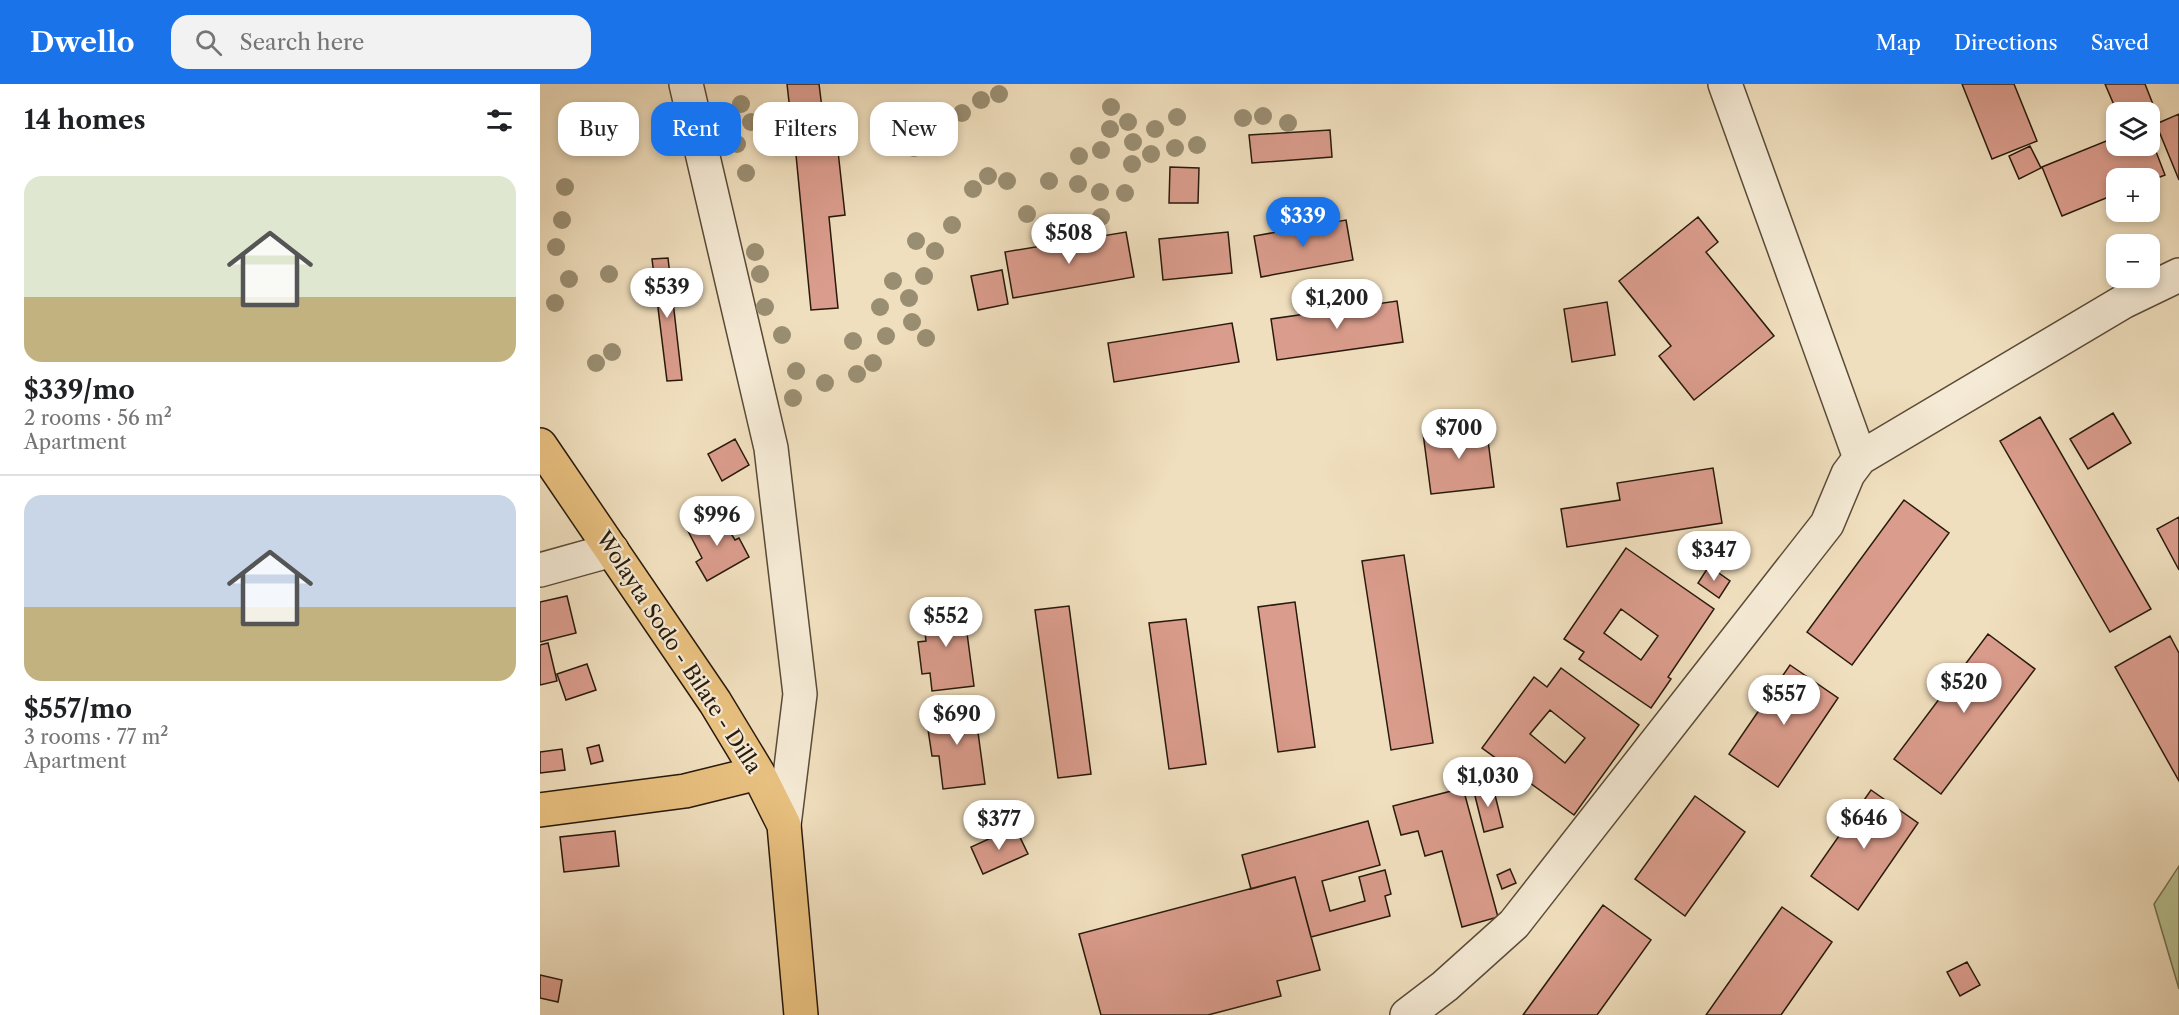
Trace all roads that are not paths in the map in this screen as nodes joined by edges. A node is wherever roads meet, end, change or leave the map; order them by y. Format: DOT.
graph roads {
  1 [pos="686,84"];
  2 [pos="1725,84"];
  3 [pos="2179,275"];
  4 [pos="540,445"];
  5 [pos="1860,458"];
  6 [pos="612,550"];
  7 [pos="540,570"];
  8 [pos="758,772"];
  9 [pos="540,810"];
  10 [pos="784,825"];
  11 [pos="801,1015"];
  12 [pos="1407,1015"];
  1 -- 10 [label="street"];
  2 -- 5 [label="street"];
  3 -- 5 [label="street"];
  4 -- 6 [label="main road, Wolayta Sodo - Bilate - Dilla"];
  5 -- 12 [label="street"];
  6 -- 7 [label="street"];
  6 -- 8 [label="main road, Wolayta Sodo - Bilate - Dilla"];
  8 -- 9 [label="main road"];
  8 -- 10 [label="main road, Wolayta Sodo - Bilate - Dilla"];
  10 -- 11 [label="main road, Wolayta Sodo - Bilate - Dilla"];
}
